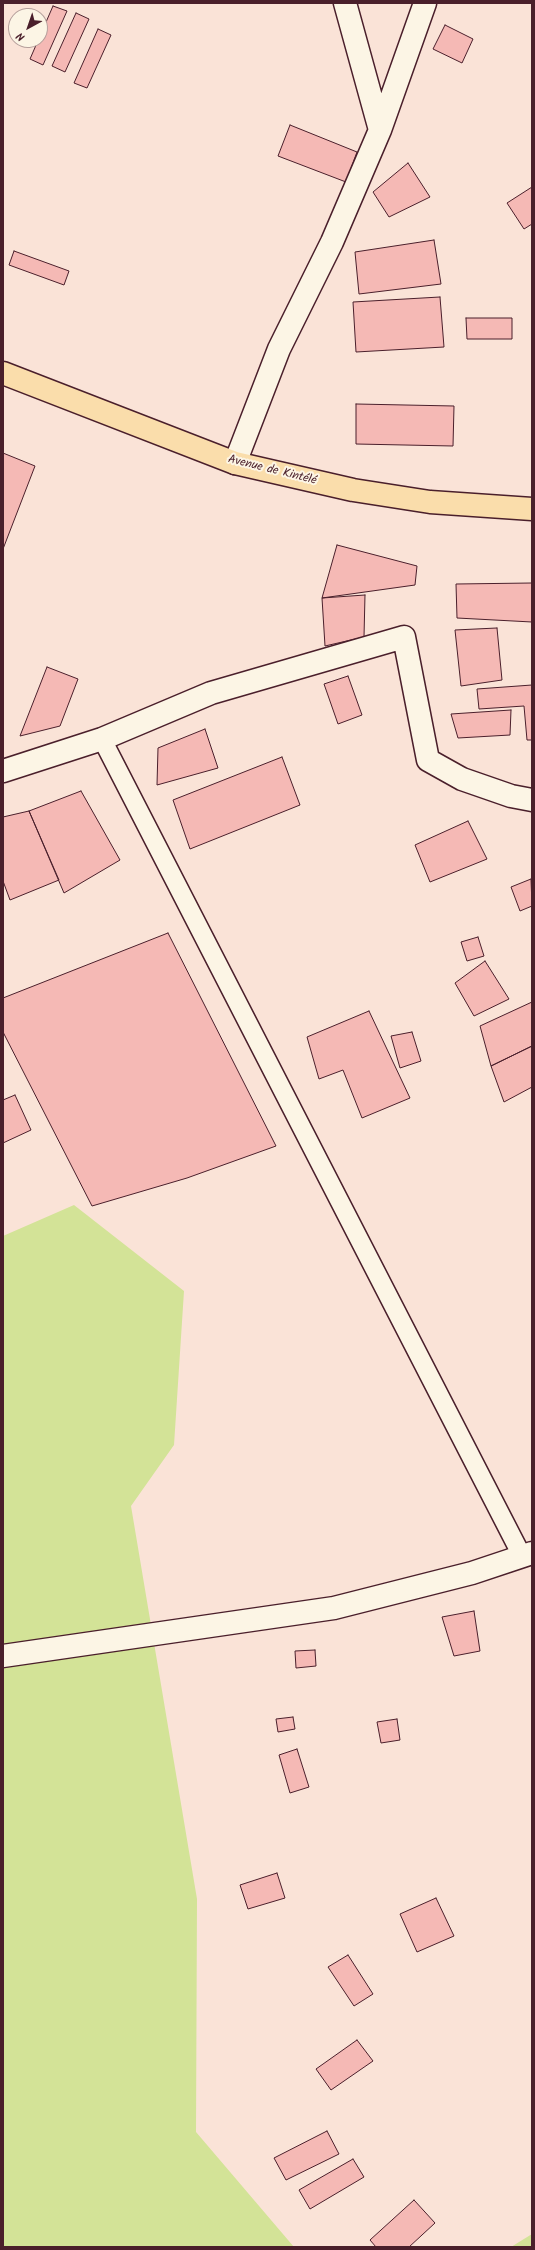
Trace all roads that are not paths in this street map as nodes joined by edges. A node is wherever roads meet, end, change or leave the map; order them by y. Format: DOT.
graph roads {
  1 [pos="345,3"];
  2 [pos="425,3"];
  3 [pos="380,130"];
  4 [pos="3,373"];
  5 [pos="235,463"];
  6 [pos="532,509"];
  7 [pos="102,739"];
  8 [pos="3,771"];
  9 [pos="532,800"];
  10 [pos="527,1554"];
  11 [pos="3,1656"];
  1 -- 3 [label="street"];
  2 -- 3 [label="street"];
  3 -- 5 [label="street"];
  4 -- 5 [label="main road, Avenue de Kintélé"];
  5 -- 6 [label="main road, Avenue de Kintélé"];
  7 -- 8 [label="street"];
  7 -- 9 [label="street"];
  7 -- 10 [label="lane"];
  10 -- 11 [label="street"];
}
